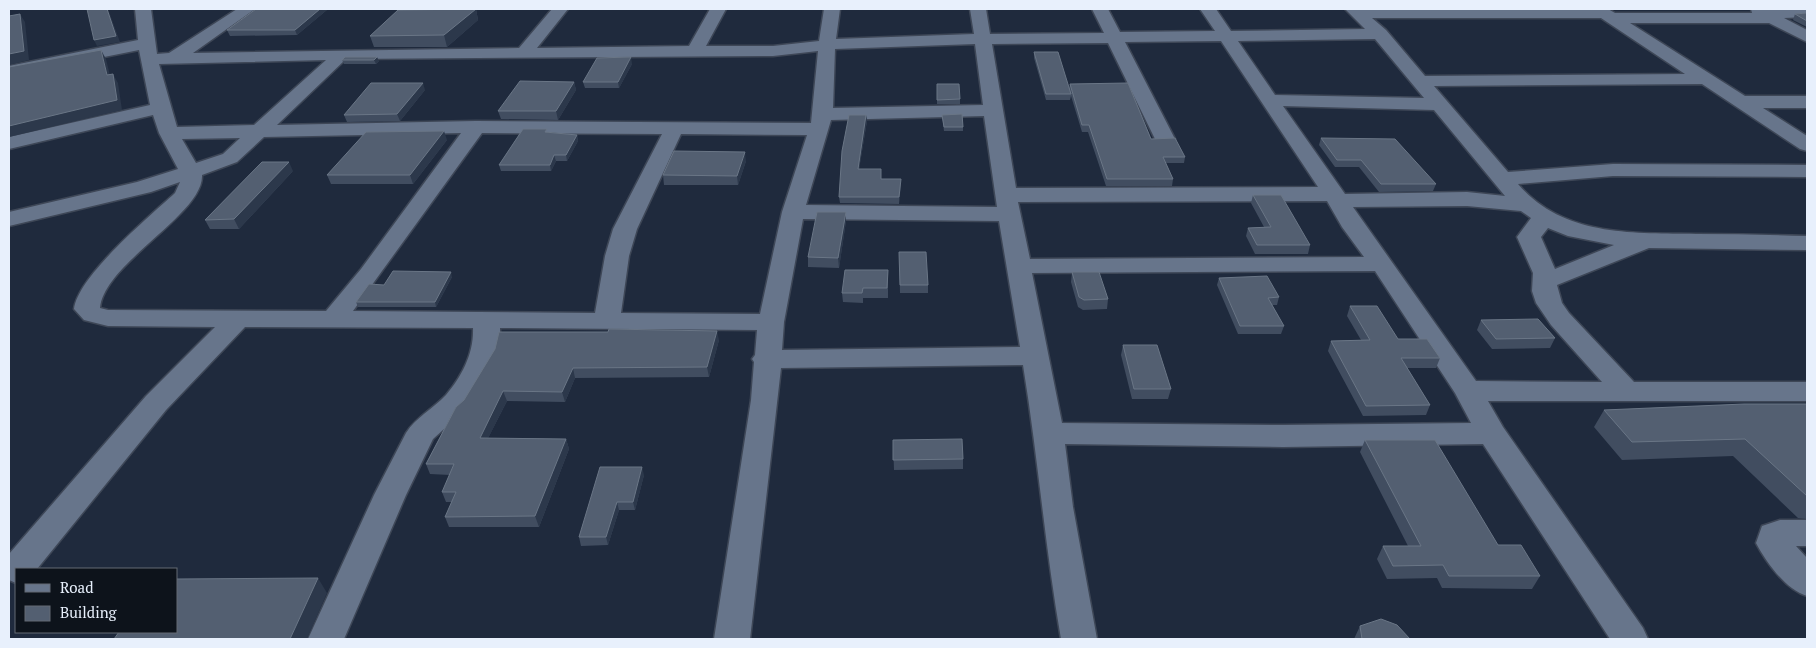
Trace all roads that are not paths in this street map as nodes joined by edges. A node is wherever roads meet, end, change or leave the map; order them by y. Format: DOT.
graph roads {
  1 [pos="143,9"];
  2 [pos="247,9"];
  3 [pos="560,9"];
  4 [pos="718,9"];
  5 [pos="832,9"];
  6 [pos="978,9"];
  7 [pos="1100,9"];
  8 [pos="1208,9"];
  9 [pos="1355,11"];
  10 [pos="1807,12"];
  11 [pos="1605,13"];
  12 [pos="1764,14"];
  13 [pos="1380,34"];
  14 [pos="1226,35"];
  15 [pos="1113,36"];
  16 [pos="1807,37"];
  17 [pos="981,39"];
  18 [pos="367,41"];
  19 [pos="827,45"];
  20 [pos="148,51"];
  21 [pos="696,52"];
  22 [pos="524,53"];
  23 [pos="348,54"];
  24 [pos="174,58"];
  25 [pos="9,71"];
  26 [pos="1706,80"];
  27 [pos="1421,81"];
  28 [pos="1270,100"];
  29 [pos="1740,102"];
  30 [pos="1807,102"];
  31 [pos="1438,104"];
  32 [pos="160,108"];
  33 [pos="993,110"];
  34 [pos="821,122"];
  35 [pos="476,127"];
  36 [pos="675,127"];
  37 [pos="258,132"];
  38 [pos="169,133"];
  39 [pos="1165,139"];
  40 [pos="9,143"];
  41 [pos="1807,145"];
  42 [pos="1807,171"];
  43 [pos="191,173"];
  44 [pos="1502,179"];
  45 [pos="1336,198"];
  46 [pos="1008,204"];
  47 [pos="1535,211"];
  48 [pos="793,212"];
  49 [pos="9,219"];
  50 [pos="1642,242"];
  51 [pos="1807,243"];
  52 [pos="1382,264"];
  53 [pos="1019,266"];
  54 [pos="1544,282"];
  55 [pos="238,318"];
  56 [pos="334,319"];
  57 [pos="486,320"];
  58 [pos="607,321"];
  59 [pos="771,322"];
  60 [pos="1034,356"];
  61 [pos="766,358"];
  62 [pos="1468,391"];
  63 [pos="1807,392"];
  64 [pos="1628,393"];
  65 [pos="1049,433"];
  66 [pos="1491,433"];
  67 [pos="1807,533"];
  68 [pos="19,568"];
  69 [pos="1807,582"];
  70 [pos="326,639"];
  71 [pos="732,639"];
  72 [pos="1079,639"];
  73 [pos="1630,639"];
  1 -- 20 [label="street"];
  2 -- 24 [label="street"];
  3 -- 22 [label="street"];
  4 -- 21 [label="street"];
  5 -- 19 [label="street"];
  6 -- 17 [label="street"];
  7 -- 15 [label="street"];
  8 -- 14 [label="street"];
  9 -- 11 [label="street"];
  9 -- 13 [label="street"];
  10 -- 12 [label="street"];
  11 -- 12 [label="street"];
  11 -- 26 [label="street"];
  12 -- 16 [label="street"];
  13 -- 14 [label="street"];
  13 -- 27 [label="street"];
  14 -- 15 [label="street"];
  14 -- 28 [label="street"];
  15 -- 17 [label="street"];
  15 -- 39 [label="street"];
  17 -- 19 [label="street"];
  17 -- 33 [label="street"];
  18 -- 23 [label="street"];
  19 -- 21 [label="street"];
  19 -- 34 [label="street"];
  20 -- 24 [label="street"];
  20 -- 25 [label="street"];
  20 -- 32 [label="street"];
  21 -- 22 [label="street"];
  22 -- 23 [label="street"];
  23 -- 24 [label="street"];
  23 -- 37 [label="street"];
  26 -- 27 [label="street"];
  26 -- 29 [label="street"];
  27 -- 31 [label="street"];
  28 -- 31 [label="street"];
  28 -- 45 [label="street"];
  29 -- 30 [label="street"];
  29 -- 41 [label="street"];
  31 -- 44 [label="street"];
  32 -- 38 [label="street"];
  32 -- 40 [label="street"];
  33 -- 34 [label="street"];
  33 -- 46 [label="street"];
  34 -- 36 [label="street"];
  34 -- 48 [label="street"];
  35 -- 36 [label="street"];
  35 -- 37 [label="street"];
  35 -- 56 [label="street"];
  36 -- 58 [label="street"];
  37 -- 38 [label="street"];
  37 -- 43 [label="street"];
  38 -- 43 [label="street"];
  42 -- 44 [label="street"];
  43 -- 49 [label="street"];
  43 -- 55 [label="street"];
  44 -- 47 [label="street"];
  45 -- 46 [label="street"];
  45 -- 47 [label="street"];
  45 -- 52 [label="street"];
  46 -- 48 [label="street"];
  46 -- 53 [label="street"];
  47 -- 50 [label="street"];
  47 -- 54 [label="street"];
  48 -- 59 [label="street"];
  50 -- 51 [label="street"];
  50 -- 54 [label="street"];
  52 -- 53 [label="street"];
  52 -- 62 [label="street"];
  53 -- 60 [label="street"];
  54 -- 64 [label="street"];
  55 -- 56 [label="street"];
  55 -- 68 [label="street"];
  56 -- 57 [label="street"];
  57 -- 58 [label="street"];
  57 -- 70 [label="street"];
  58 -- 59 [label="street"];
  59 -- 61 [label="street"];
  60 -- 61 [label="street"];
  60 -- 65 [label="street"];
  61 -- 71 [label="street"];
  62 -- 64 [label="street"];
  62 -- 66 [label="street"];
  63 -- 64 [label="street"];
  65 -- 66 [label="street"];
  65 -- 72 [label="street"];
  66 -- 73 [label="street"];
  67 -- 69 [label="street"];
}
